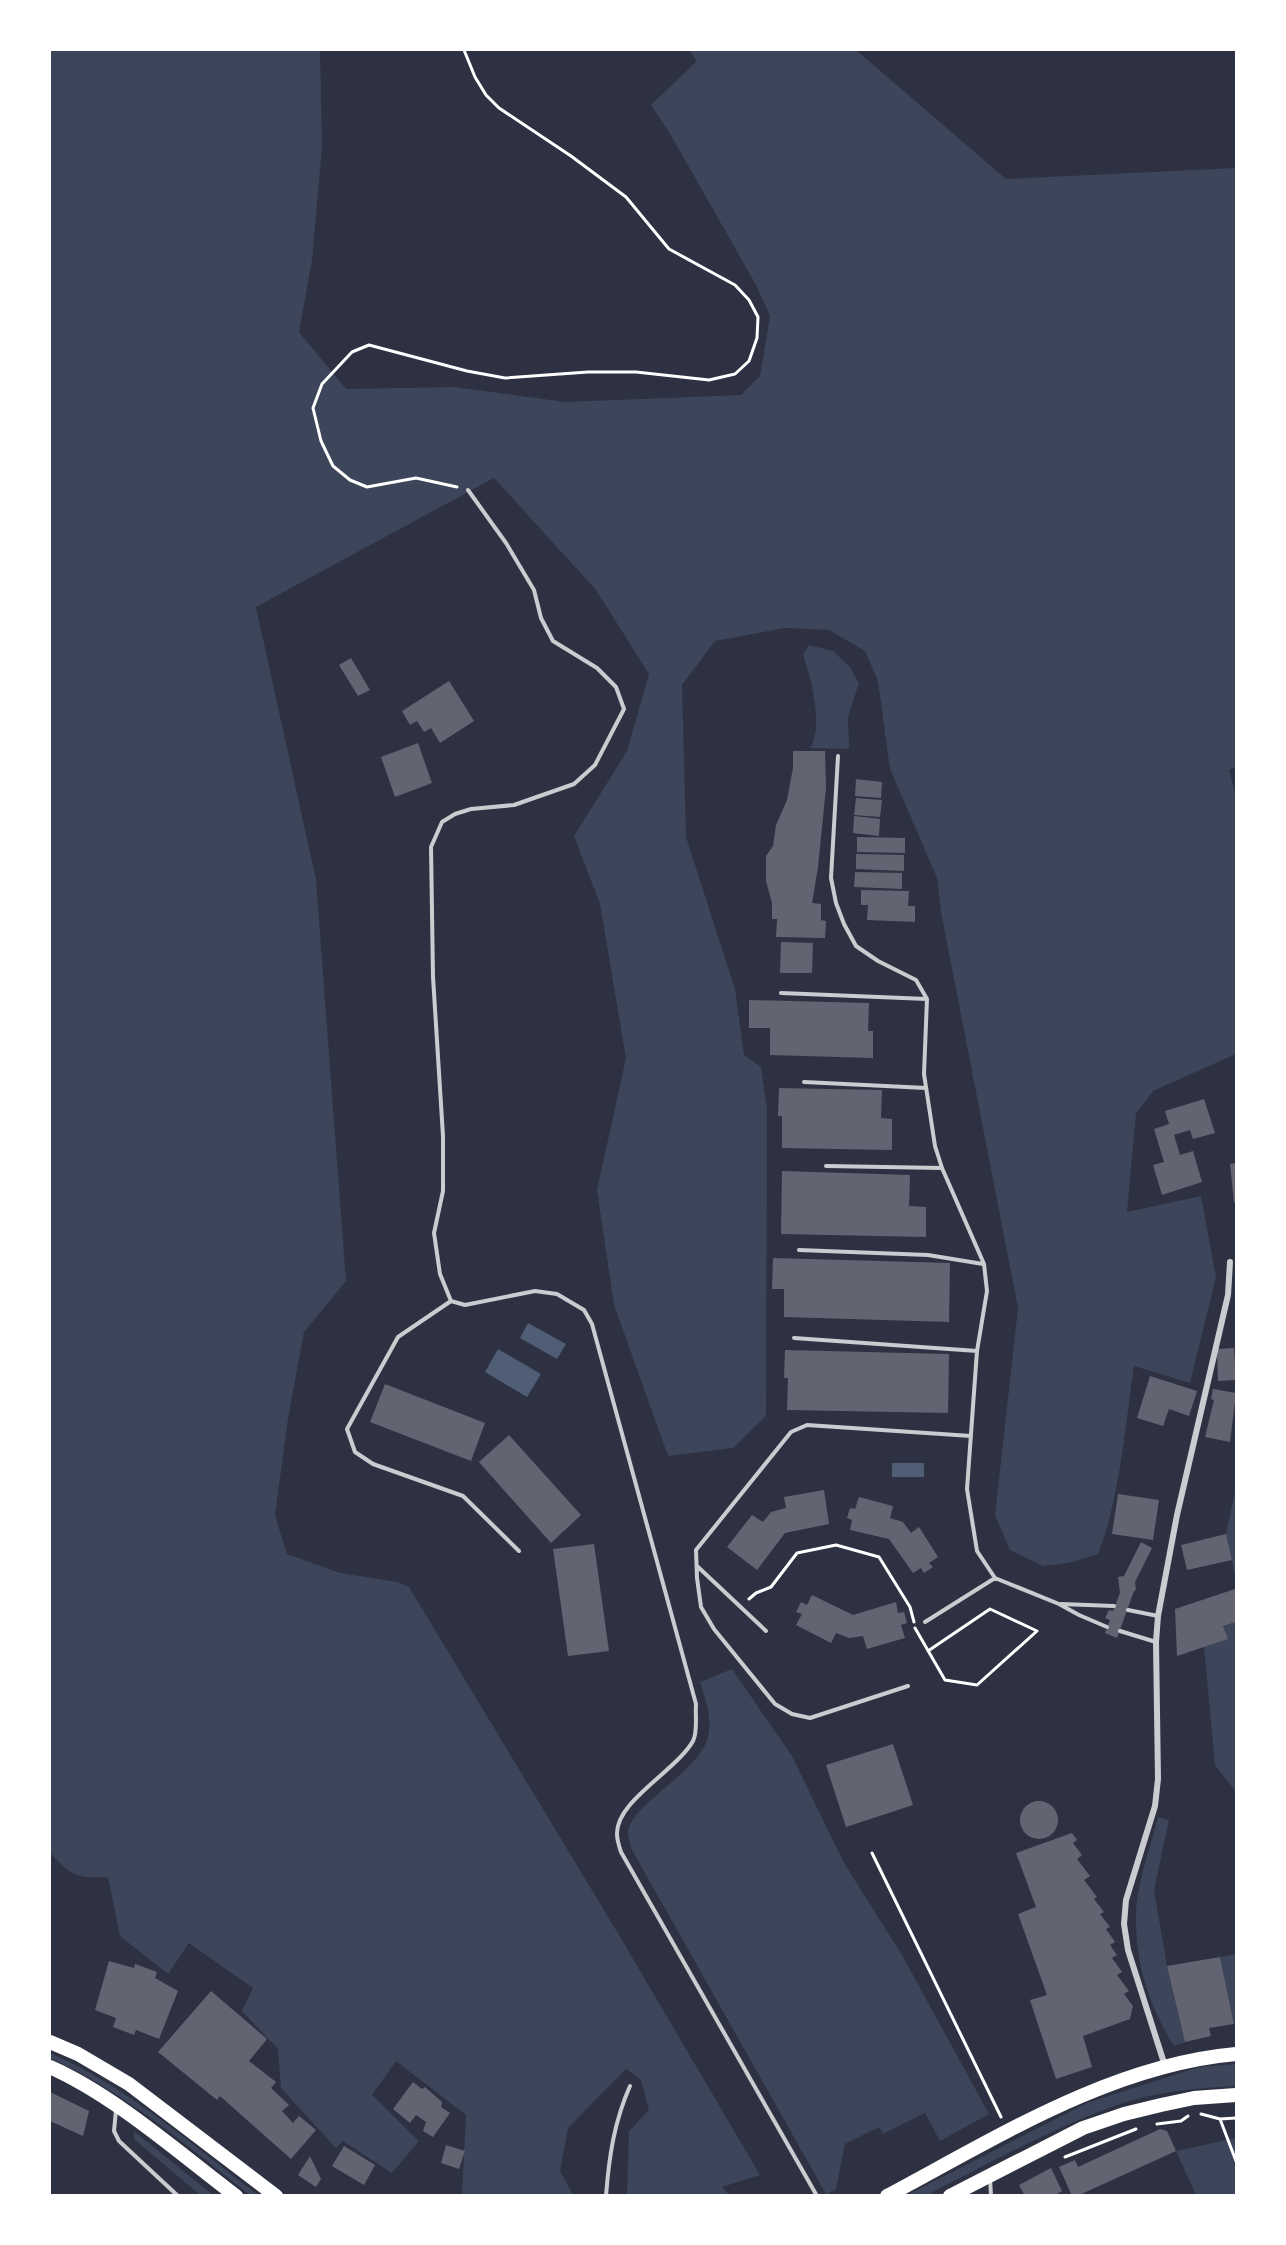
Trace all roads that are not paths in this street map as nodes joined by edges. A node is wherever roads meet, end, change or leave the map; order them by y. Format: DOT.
graph roads {
  1 [pos="468,490"];
  2 [pos="838,756"];
  3 [pos="781,993"];
  4 [pos="927,999"];
  5 [pos="804,1082"];
  6 [pos="926,1088"];
  7 [pos="826,1166"];
  8 [pos="942,1168"];
  9 [pos="799,1250"];
  10 [pos="1230,1262"];
  11 [pos="984,1264"];
  12 [pos="1228,1295"];
  13 [pos="1236,1296"];
  14 [pos="451,1301"];
  15 [pos="794,1338"];
  16 [pos="977,1351"];
  17 [pos="971,1436"];
  18 [pos="519,1551"];
  19 [pos="697,1565"];
  20 [pos="994,1578"];
  21 [pos="1059,1604"];
  22 [pos="1114,1606"];
  23 [pos="1128,1610"];
  24 [pos="1158,1616"];
  25 [pos="925,1622"];
  26 [pos="1107,1627"];
  27 [pos="766,1631"];
  28 [pos="1120,1631"];
  29 [pos="1156,1642"];
  30 [pos="908,1686"];
  31 [pos="50,2042"];
  32 [pos="1236,2054"];
  33 [pos="1165,2066"];
  34 [pos="50,2067"];
  35 [pos="630,2086"];
  36 [pos="1236,2094"];
  37 [pos="117,2106"];
  38 [pos="990,2175"];
  39 [pos="178,2196"];
  40 [pos="236,2196"];
  41 [pos="276,2196"];
  42 [pos="606,2196"];
  43 [pos="817,2196"];
  44 [pos="887,2196"];
  45 [pos="950,2196"];
  46 [pos="991,2196"];
  1 -- 14 [label="lane"];
  2 -- 4 [label="lane"];
  3 -- 4 [label="lane"];
  4 -- 6 [label="lane"];
  5 -- 6 [label="lane"];
  6 -- 8 [label="lane"];
  7 -- 8 [label="lane"];
  8 -- 11 [label="lane"];
  9 -- 11 [label="lane"];
  10 -- 12 [label="street"];
  11 -- 16 [label="lane"];
  12 -- 13 [label="lane"];
  12 -- 24 [label="street"];
  14 -- 18 [label="lane"];
  14 -- 43 [label="lane"];
  15 -- 16 [label="lane"];
  16 -- 17 [label="lane"];
  17 -- 19 [label="lane"];
  17 -- 20 [label="lane"];
  19 -- 27 [label="lane"];
  19 -- 30 [label="lane"];
  20 -- 21 [label="lane"];
  20 -- 25 [label="lane"];
  21 -- 22 [label="lane"];
  21 -- 26 [label="lane"];
  23 -- 24 [label="lane"];
  24 -- 29 [label="street"];
  28 -- 29 [label="lane"];
  29 -- 33 [label="street"];
  31 -- 41 [label="main road"];
  32 -- 33 [label="main road"];
  33 -- 44 [label="main road"];
  34 -- 37 [label="main road"];
  35 -- 42 [label="lane"];
  36 -- 38 [label="main road"];
  37 -- 39 [label="lane"];
  37 -- 40 [label="main road"];
  38 -- 45 [label="main road"];
  38 -- 46 [label="lane"];
}
